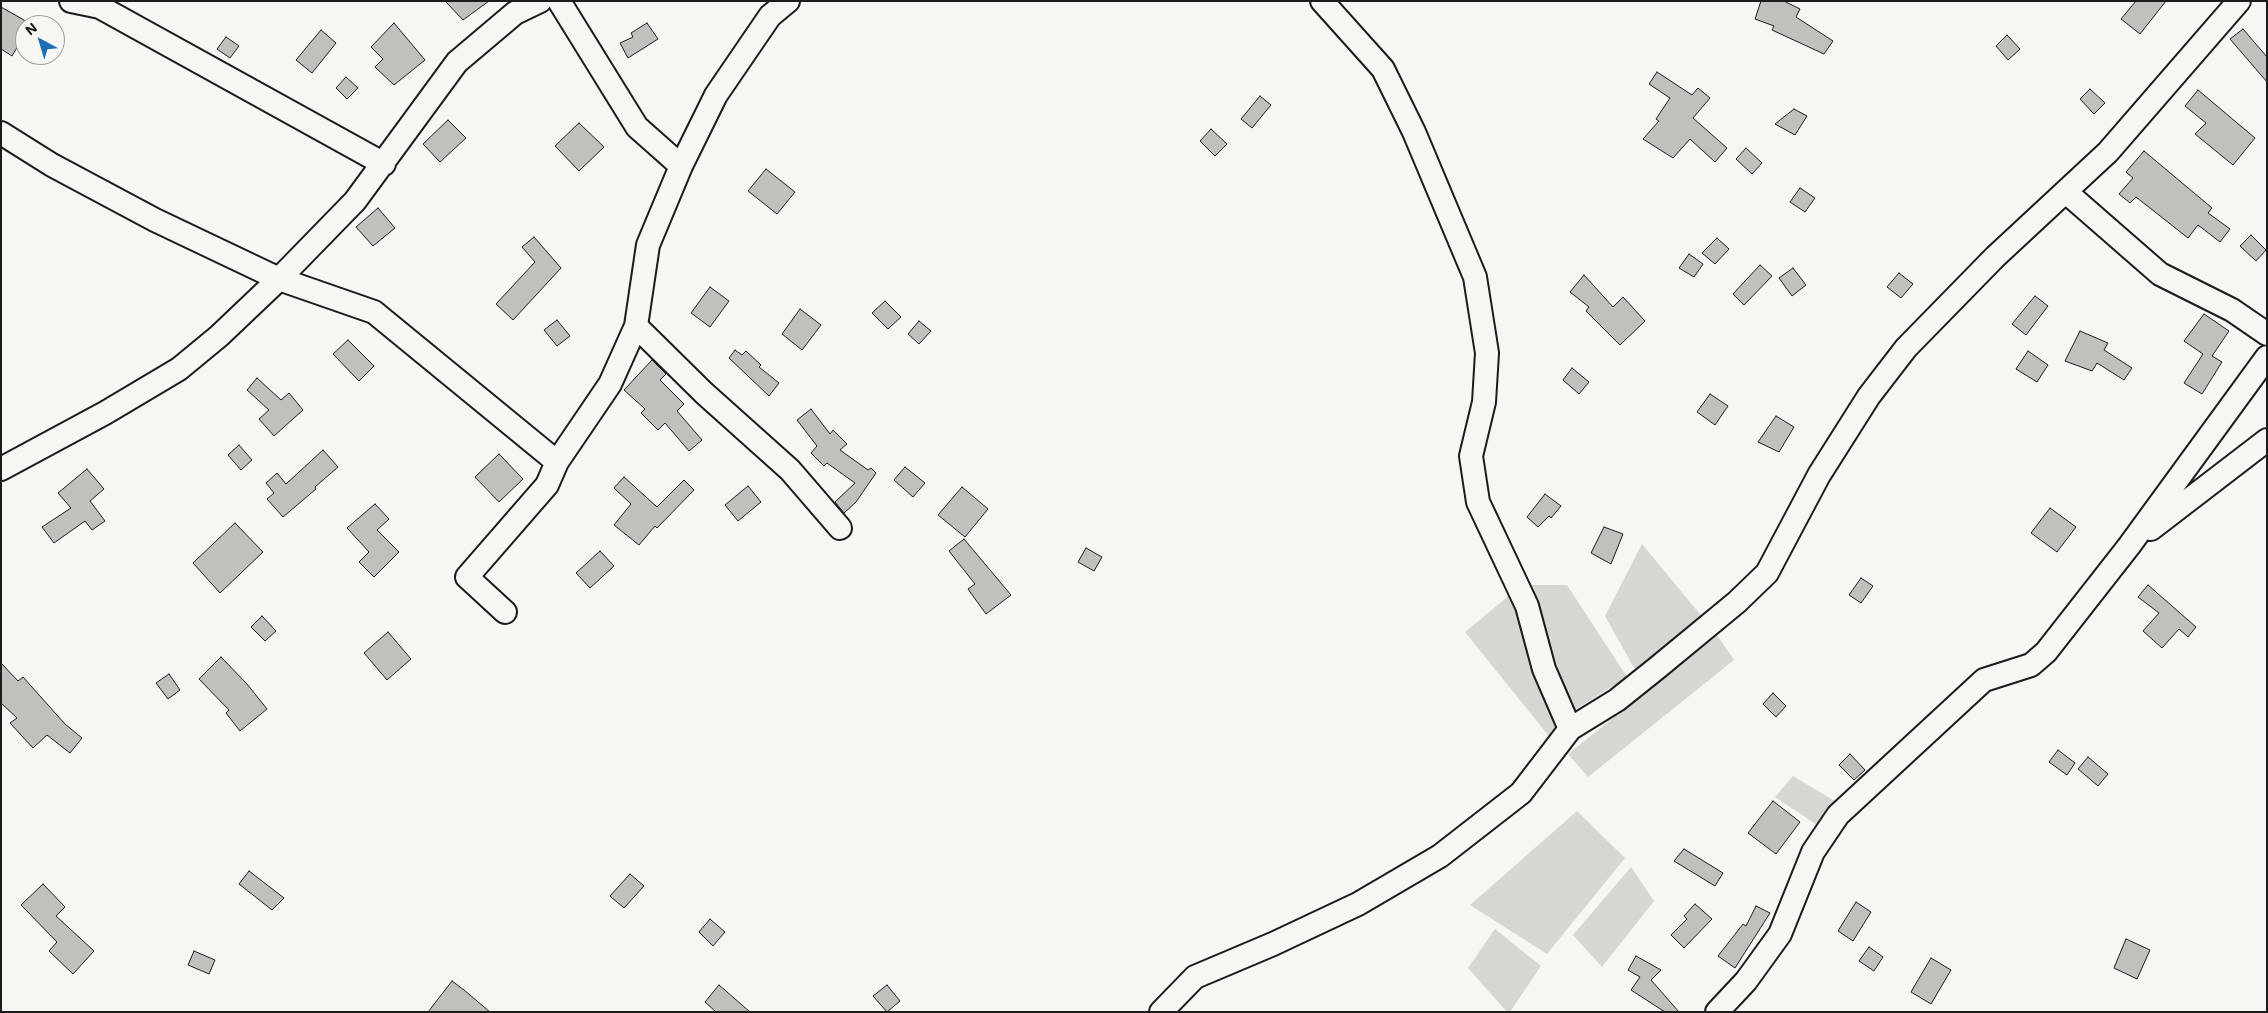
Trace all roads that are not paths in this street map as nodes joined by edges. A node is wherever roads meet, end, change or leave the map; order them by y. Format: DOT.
graph roads {
  1 [pos="71,1"];
  2 [pos="540,1"];
  3 [pos="559,1"];
  4 [pos="1322,1"];
  5 [pos="2239,1"];
  6 [pos="785,2"];
  7 [pos="124,9"];
  8 [pos="1,133"];
  9 [pos="384,164"];
  10 [pos="681,166"];
  11 [pos="2066,192"];
  12 [pos="279,279"];
  13 [pos="636,326"];
  14 [pos="2267,334"];
  15 [pos="2267,357"];
  16 [pos="2267,440"];
  17 [pos="557,462"];
  18 [pos="1,469"];
  19 [pos="840,528"];
  20 [pos="2129,546"];
  21 [pos="505,612"];
  22 [pos="1570,729"];
  23 [pos="1161,1012"];
  24 [pos="1717,1012"];
  1 -- 7 [label="street"];
  2 -- 9 [label="street"];
  3 -- 10 [label="street"];
  4 -- 22 [label="street"];
  5 -- 11 [label="street"];
  6 -- 10 [label="street"];
  7 -- 9 [label="street"];
  8 -- 12 [label="street"];
  9 -- 12 [label="street"];
  10 -- 13 [label="street"];
  11 -- 14 [label="street"];
  11 -- 22 [label="street"];
  12 -- 17 [label="street"];
  12 -- 18 [label="street"];
  13 -- 17 [label="street"];
  13 -- 19 [label="street"];
  15 -- 20 [label="street"];
  16 -- 20 [label="street"];
  17 -- 21 [label="street"];
  20 -- 24 [label="street"];
  22 -- 23 [label="street"];
}
